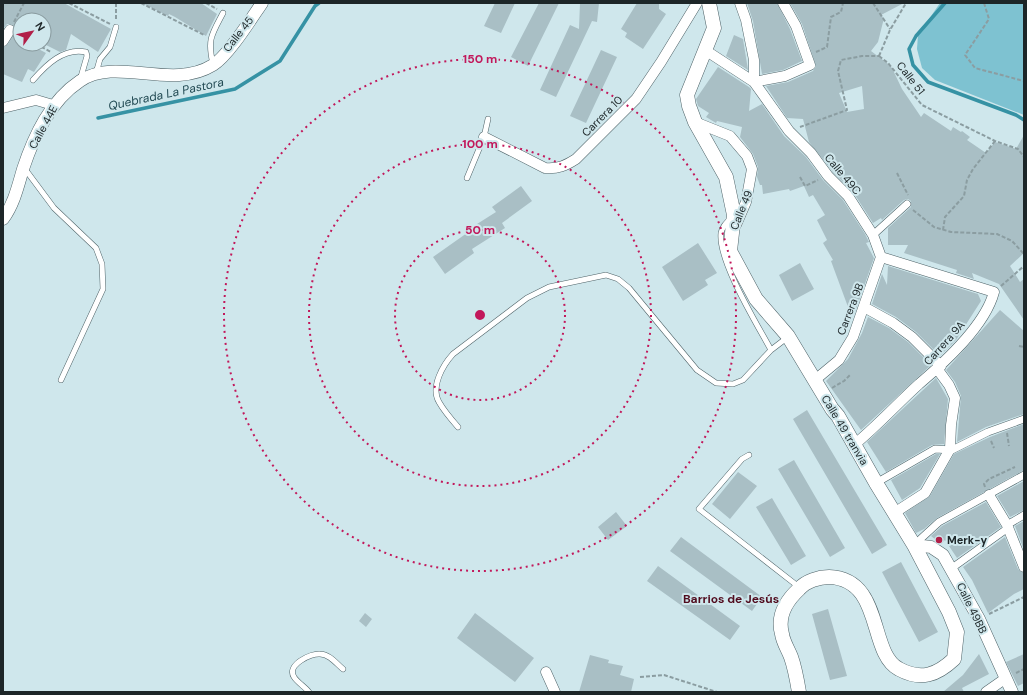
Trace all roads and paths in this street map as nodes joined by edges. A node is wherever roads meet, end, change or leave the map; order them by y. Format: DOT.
graph roads {
  1 [pos="24,3"];
  2 [pos="69,3"];
  3 [pos="116,3"];
  4 [pos="141,3"];
  5 [pos="206,3"];
  6 [pos="262,3"];
  7 [pos="697,3"];
  8 [pos="708,3"];
  9 [pos="740,3"];
  10 [pos="783,3"];
  11 [pos="843,3"];
  12 [pos="874,3"];
  13 [pos="906,3"];
  14 [pos="984,3"];
  15 [pos="223,13"];
  16 [pos="116,27"];
  17 [pos="10,30"];
  18 [pos="890,30"];
  19 [pos="210,38"];
  20 [pos="3,42"];
  21 [pos="705,50"];
  22 [pos="52,52"];
  23 [pos="60,56"];
  24 [pos="879,56"];
  25 [pos="808,60"];
  26 [pos="213,65"];
  27 [pos="96,73"];
  28 [pos="33,80"];
  29 [pos="80,81"];
  30 [pos="754,82"];
  31 [pos="1024,82"];
  32 [pos="53,105"];
  33 [pos="3,108"];
  34 [pos="488,119"];
  35 [pos="696,122"];
  36 [pos="789,131"];
  37 [pos="484,137"];
  38 [pos="995,141"];
  39 [pos="1024,157"];
  40 [pos="24,167"];
  41 [pos="898,173"];
  42 [pos="828,176"];
  43 [pos="800,177"];
  44 [pos="467,178"];
  45 [pos="907,204"];
  46 [pos="734,215"];
  47 [pos="3,219"];
  48 [pos="943,230"];
  49 [pos="731,234"];
  50 [pos="873,235"];
  51 [pos="1024,254"];
  52 [pos="881,257"];
  53 [pos="1024,266"];
  54 [pos="994,292"];
  55 [pos="864,307"];
  56 [pos="788,336"];
  57 [pos="1019,346"];
  58 [pos="1024,347"];
  59 [pos="772,350"];
  60 [pos="939,368"];
  61 [pos="850,375"];
  62 [pos="61,380"];
  63 [pos="815,380"];
  64 [pos="823,394"];
  65 [pos="1024,419"];
  66 [pos="458,427"];
  67 [pos="854,445"];
  68 [pos="950,449"];
  69 [pos="749,455"];
  70 [pos="1015,467"];
  71 [pos="1024,475"];
  72 [pos="876,483"];
  73 [pos="989,495"];
  74 [pos="894,513"];
  75 [pos="1024,515"];
  76 [pos="1008,526"];
  77 [pos="914,545"];
  78 [pos="1024,567"];
  79 [pos="952,568"];
  80 [pos="800,587"];
  81 [pos="1024,597"];
  82 [pos="979,619"];
  83 [pos="343,669"];
  84 [pos="546,672"];
  85 [pos="640,677"];
  86 [pos="1006,678"];
  87 [pos="309,692"];
  88 [pos="554,692"];
  89 [pos="717,692"];
  90 [pos="800,692"];
  91 [pos="986,692"];
  92 [pos="1012,692"];
  1 -- 17 [label="path"];
  2 -- 16 [label="path"];
  3 -- 16 [label="path"];
  4 -- 19 [label="path"];
  5 -- 15 [label="path"];
  6 -- 26 [label="street, Calle 45"];
  7 -- 37 [label="street, Carrera 10"];
  8 -- 21 [label="main road, Calle 49"];
  9 -- 30 [label="street"];
  10 -- 25 [label="street"];
  11 -- 25 [label="path"];
  12 -- 18 [label="path"];
  13 -- 18 [label="path"];
  14 -- 31 [label="path"];
  15 -- 19 [label="lane"];
  16 -- 27 [label="lane"];
  17 -- 20 [label="street"];
  18 -- 24 [label="path"];
  19 -- 26 [label="lane"];
  21 -- 30 [label="street"];
  21 -- 35 [label="main road, Calle 49"];
  22 -- 23 [label="path"];
  23 -- 28 [label="lane"];
  23 -- 29 [label="lane"];
  24 -- 36 [label="path"];
  24 -- 38 [label="path, Calle 51"];
  25 -- 30 [label="street"];
  26 -- 27 [label="street, Calle 44E"];
  27 -- 29 [label="street, Calle 44E"];
  29 -- 32 [label="street, Calle 44E"];
  30 -- 36 [label="street, Calle 49C"];
  32 -- 33 [label="street"];
  32 -- 40 [label="street, Calle 44E"];
  34 -- 37 [label="lane"];
  35 -- 46 [label="main road, Calle 49"];
  35 -- 49 [label="street, Calle 49"];
  36 -- 42 [label="street, Calle 49C"];
  37 -- 44 [label="lane"];
  38 -- 39 [label="path, Calle 51"];
  38 -- 48 [label="path"];
  40 -- 47 [label="street, Calle 44E"];
  40 -- 62 [label="lane"];
  41 -- 45 [label="path"];
  42 -- 43 [label="path"];
  42 -- 50 [label="street, Calle 49C"];
  45 -- 48 [label="path"];
  45 -- 50 [label="street"];
  46 -- 49 [label="main road, Calle 49"];
  46 -- 59 [label="lane"];
  48 -- 51 [label="path"];
  49 -- 56 [label="main road, Calle 49 tranvia"];
  50 -- 52 [label="street, Calle 49C"];
  52 -- 54 [label="street"];
  52 -- 55 [label="street, Carrera 9B"];
  53 -- 54 [label="path"];
  54 -- 60 [label="street, Carrera 9A"];
  55 -- 60 [label="street"];
  55 -- 63 [label="street, Carrera 9B"];
  56 -- 59 [label="lane"];
  56 -- 63 [label="main road, Calle 49 tranvia"];
  57 -- 58 [label="path"];
  59 -- 66 [label="lane"];
  60 -- 67 [label="street, Carrera 9A"];
  60 -- 68 [label="street"];
  61 -- 64 [label="path"];
  63 -- 64 [label="main road, Calle 49 tranvia"];
  64 -- 67 [label="main road, Calle 49 tranvia"];
  65 -- 68 [label="street"];
  67 -- 72 [label="main road, Calle 49 tranvia"];
  68 -- 72 [label="street"];
  68 -- 74 [label="street"];
  69 -- 80 [label="lane"];
  70 -- 73 [label="path"];
  71 -- 73 [label="street"];
  72 -- 74 [label="main road, Calle 49 tranvia"];
  73 -- 76 [label="street"];
  73 -- 77 [label="street"];
  74 -- 77 [label="main road, Calle 49 tranvia"];
  75 -- 76 [label="street"];
  76 -- 78 [label="street"];
  76 -- 79 [label="street"];
  77 -- 79 [label="street, Calle 49BB"];
  77 -- 80 [label="main road, Calle 49 tranvia"];
  79 -- 82 [label="street, Calle 49BB"];
  80 -- 90 [label="main road"];
  81 -- 82 [label="path"];
  82 -- 86 [label="street, Calle 49BB"];
  83 -- 87 [label="lane"];
  84 -- 88 [label="street"];
  85 -- 89 [label="path"];
  86 -- 91 [label="street"];
  86 -- 92 [label="street, Calle 49BB"];
}
